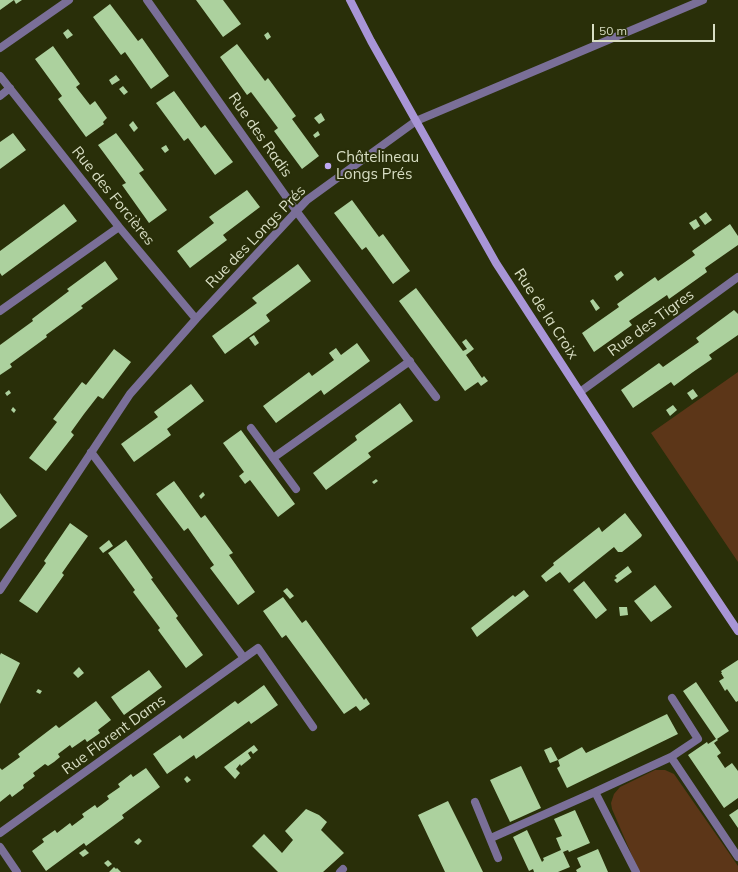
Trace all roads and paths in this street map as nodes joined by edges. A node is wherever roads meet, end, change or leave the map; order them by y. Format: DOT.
graph roads {
  1 [pos="69,0"];
  2 [pos="146,0"];
  3 [pos="350,0"];
  4 [pos="703,0"];
  5 [pos="0,48"];
  6 [pos="0,76"];
  7 [pos="10,88"];
  8 [pos="0,96"];
  9 [pos="416,121"];
  10 [pos="297,212"];
  11 [pos="120,227"];
  12 [pos="738,277"];
  13 [pos="0,311"];
  14 [pos="196,319"];
  15 [pos="410,361"];
  16 [pos="580,392"];
  17 [pos="436,397"];
  18 [pos="251,428"];
  19 [pos="91,452"];
  20 [pos="273,458"];
  21 [pos="296,489"];
  22 [pos="0,588"];
  23 [pos="738,631"];
  24 [pos="244,658"];
  25 [pos="672,698"];
  26 [pos="313,726"];
  27 [pos="671,758"];
  28 [pos="595,792"];
  29 [pos="475,802"];
  30 [pos="0,834"];
  31 [pos="491,838"];
  32 [pos="0,847"];
  33 [pos="738,857"];
  34 [pos="498,858"];
  35 [pos="17,872"];
  36 [pos="636,872"];
  1 -- 5 [label="street"];
  2 -- 10 [label="street, Rue des Radis"];
  3 -- 9 [label="street, Rue de la Croix"];
  4 -- 9 [label="street, Rue des Longs Prés"];
  6 -- 7 [label="street"];
  7 -- 8 [label="street"];
  7 -- 11 [label="street, Rue des Forcières"];
  9 -- 10 [label="street, Rue des Longs Prés"];
  9 -- 16 [label="street, Rue de la Croix"];
  10 -- 14 [label="street, Rue des Longs Prés"];
  10 -- 15 [label="street, Rue des Radis"];
  11 -- 13 [label="street"];
  11 -- 14 [label="street, Rue des Forcières"];
  12 -- 16 [label="street, Rue des Tigres"];
  14 -- 19 [label="street, Rue des Longs Prés"];
  15 -- 17 [label="street, Rue des Radis"];
  15 -- 20 [label="street"];
  16 -- 23 [label="street, Rue de la Croix"];
  18 -- 20 [label="street"];
  19 -- 22 [label="street, Rue des Longs Prés"];
  19 -- 24 [label="street"];
  20 -- 21 [label="street"];
  24 -- 26 [label="street, Rue Florent Dams"];
  24 -- 30 [label="street, Rue Florent Dams"];
  25 -- 27 [label="street"];
  27 -- 28 [label="street"];
  27 -- 33 [label="street"];
  28 -- 31 [label="street"];
  28 -- 36 [label="street"];
  29 -- 31 [label="street"];
  31 -- 34 [label="street"];
  32 -- 35 [label="street"];
}
